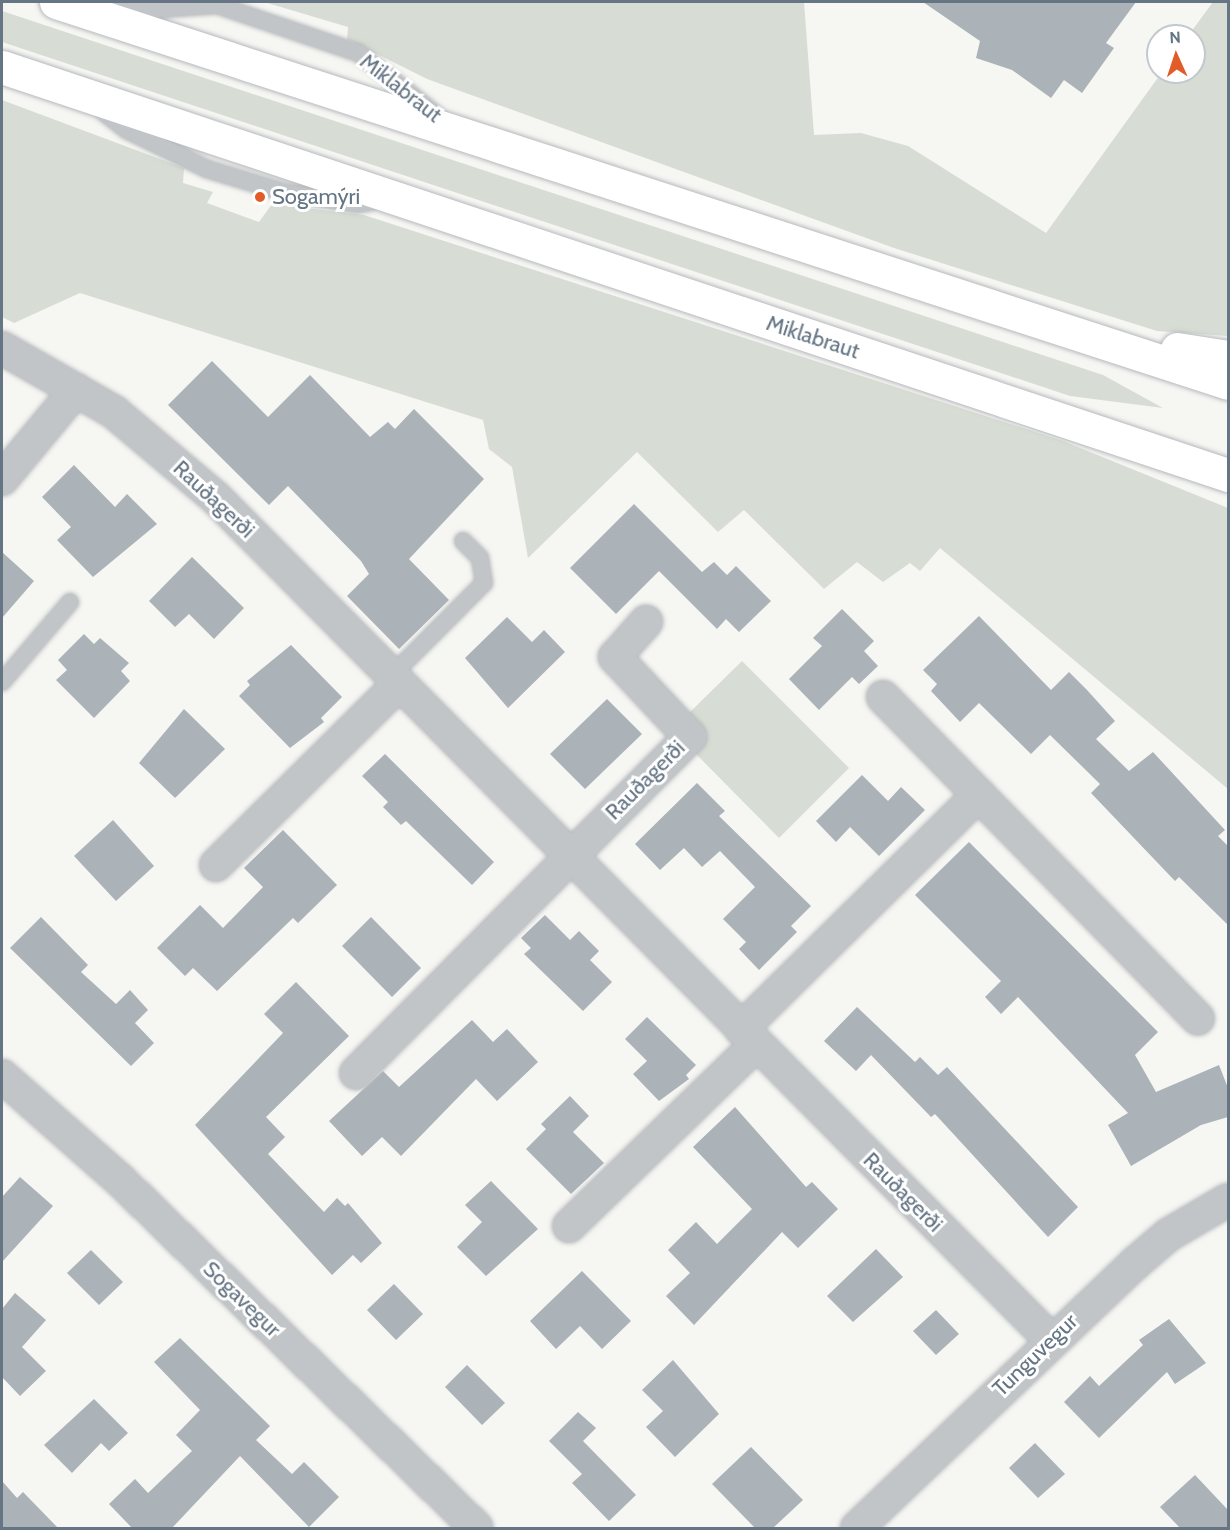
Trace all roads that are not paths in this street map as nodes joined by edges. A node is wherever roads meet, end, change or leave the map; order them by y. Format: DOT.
graph roads {
  1 [pos="56,2"];
  2 [pos="94,14"];
  3 [pos="2,67"];
  4 [pos="460,134"];
  5 [pos="1091,337"];
  6 [pos="2,348"];
  7 [pos="1228,357"];
  8 [pos="1228,383"];
  9 [pos="76,390"];
  10 [pos="1225,475"];
  11 [pos="2,479"];
  12 [pos="463,541"];
  13 [pos="70,603"];
  14 [pos="646,621"];
  15 [pos="394,681"];
  16 [pos="2,682"];
  17 [pos="883,697"];
  18 [pos="979,794"];
  19 [pos="568,856"];
  20 [pos="216,865"];
  21 [pos="1198,1019"];
  22 [pos="748,1037"];
  23 [pos="356,1073"];
  24 [pos="2,1076"];
  25 [pos="1228,1200"];
  26 [pos="569,1226"];
  27 [pos="1050,1339"];
  28 [pos="476,1528"];
  29 [pos="857,1528"];
  1 -- 2 [label="highway, Miklabraut"];
  2 -- 4 [label="highway, Miklabraut"];
  2 -- 4 [label="lane, Miklabraut"];
  3 -- 10 [label="highway, Miklabraut"];
  4 -- 5 [label="highway, Miklabraut"];
  5 -- 7 [label="highway"];
  5 -- 8 [label="highway, Miklabraut"];
  6 -- 9 [label="street, Rauðagerði"];
  9 -- 11 [label="street"];
  9 -- 15 [label="street, Rauðagerði"];
  12 -- 15 [label="lane"];
  13 -- 16 [label="lane"];
  14 -- 19 [label="street, Rauðagerði"];
  15 -- 19 [label="street, Rauðagerði"];
  15 -- 20 [label="street"];
  17 -- 18 [label="street"];
  18 -- 21 [label="street"];
  18 -- 22 [label="street"];
  19 -- 22 [label="street, Rauðagerði"];
  19 -- 23 [label="street, Rauðagerði"];
  22 -- 26 [label="street"];
  22 -- 27 [label="street, Rauðagerði"];
  24 -- 28 [label="street, Sogavegur"];
  25 -- 27 [label="street, Tunguvegur"];
  27 -- 29 [label="street, Tunguvegur"];
}
